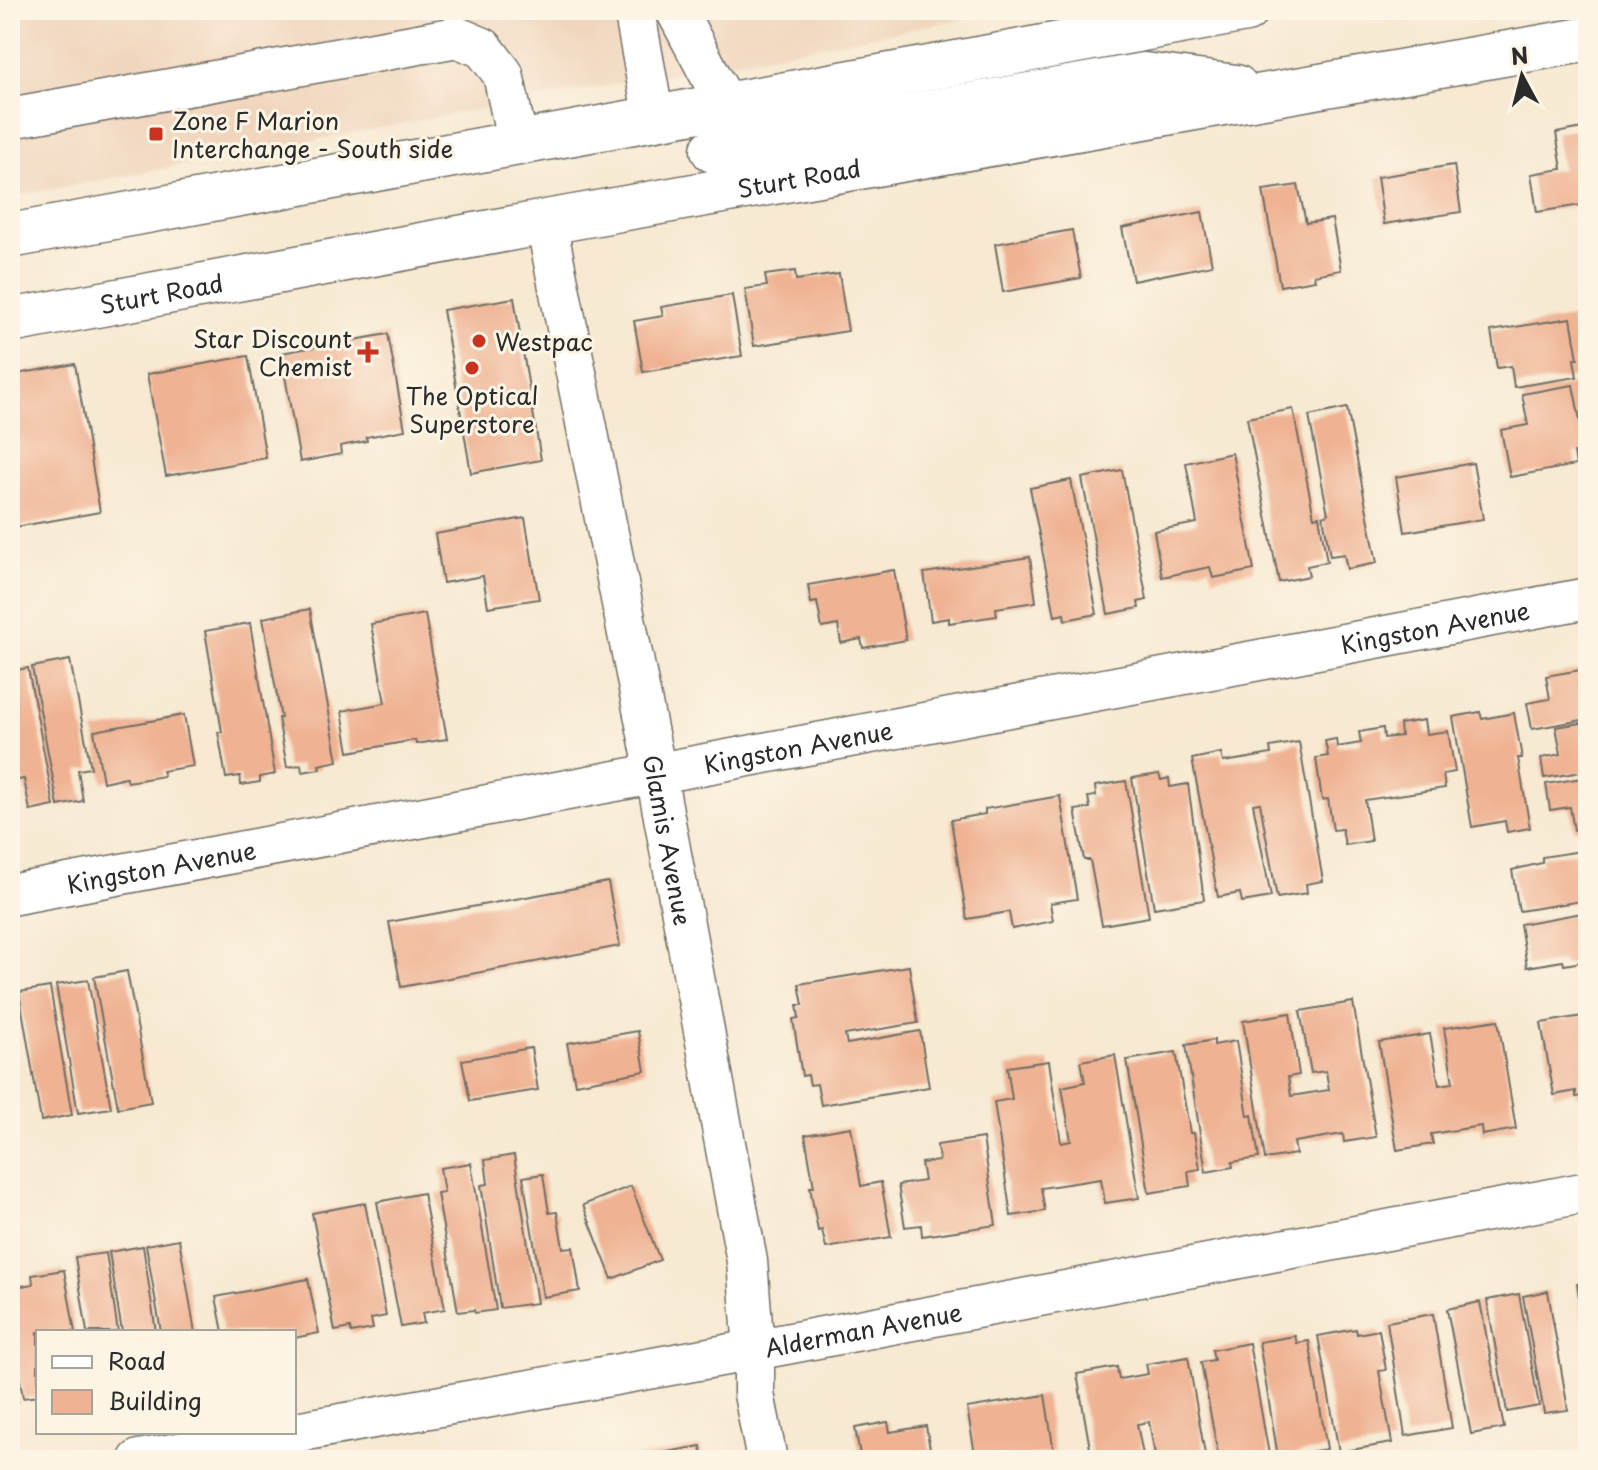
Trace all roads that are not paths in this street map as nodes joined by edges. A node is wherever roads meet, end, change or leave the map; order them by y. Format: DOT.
graph roads {
  1 [pos="632,10"];
  2 [pos="676,10"];
  3 [pos="1246,10"];
  4 [pos="1588,39"];
  5 [pos="1282,92"];
  6 [pos="726,105"];
  7 [pos="10,118"];
  8 [pos="654,119"];
  9 [pos="518,144"];
  10 [pos="713,150"];
  11 [pos="546,222"];
  12 [pos="10,236"];
  13 [pos="10,321"];
  14 [pos="1588,598"];
  15 [pos="656,774"];
  16 [pos="10,895"];
  17 [pos="1588,1192"];
  18 [pos="754,1350"];
  19 [pos="296,1432"];
  20 [pos="284,1434"];
  21 [pos="139,1460"];
  22 [pos="767,1460"];
  1 -- 8 [label="street"];
  2 -- 6 [label="street"];
  3 -- 6 [label="main road"];
  4 -- 5 [label="main road, Sturt Road"];
  5 -- 10 [label="main road"];
  5 -- 11 [label="main road, Sturt Road"];
  6 -- 8 [label="main road"];
  7 -- 9 [label="street"];
  8 -- 9 [label="main road"];
  9 -- 12 [label="main road"];
  11 -- 13 [label="main road, Sturt Road"];
  11 -- 15 [label="street, Glamis Avenue"];
  14 -- 15 [label="street, Kingston Avenue"];
  15 -- 16 [label="street, Kingston Avenue"];
  15 -- 18 [label="street, Glamis Avenue"];
  17 -- 18 [label="street, Alderman Avenue"];
  18 -- 19 [label="street, Alderman Avenue"];
  18 -- 22 [label="street, Glamis Avenue"];
  20 -- 21 [label="street, Alderman Avenue"];
}
